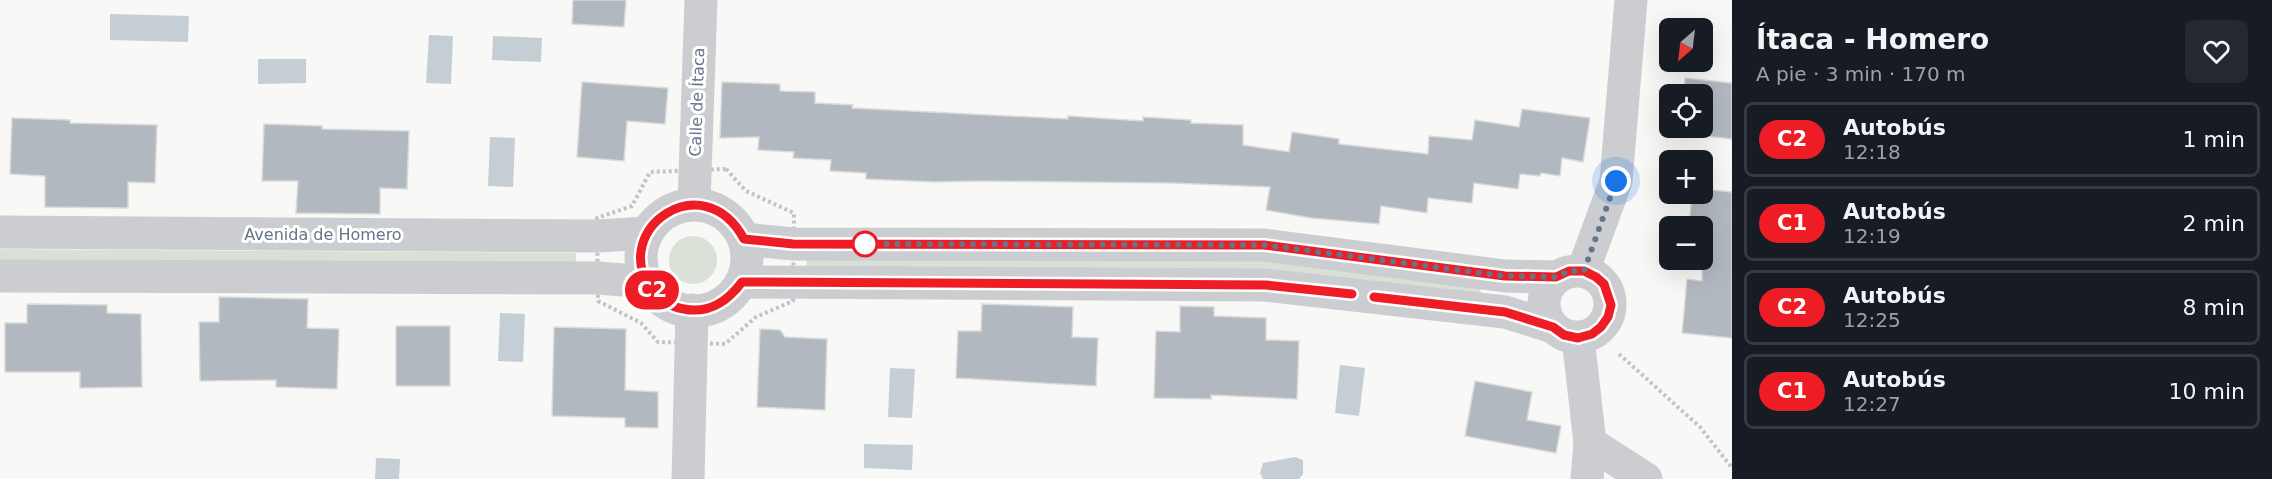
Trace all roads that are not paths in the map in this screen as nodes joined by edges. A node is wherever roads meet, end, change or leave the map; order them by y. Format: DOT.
graph roads {
  1 [pos="701,0"];
  2 [pos="1631,0"];
  3 [pos="694,204"];
  4 [pos="0,232"];
  5 [pos="647,234"];
  6 [pos="744,239"];
  7 [pos="1570,274"];
  8 [pos="0,276"];
  9 [pos="646,282"];
  10 [pos="742,282"];
  11 [pos="692,310"];
  12 [pos="1566,333"];
  13 [pos="1590,443"];
  14 [pos="688,479"];
  15 [pos="1587,479"];
  16 [pos="1646,479"];
  1 -- 3 [label="street, Calle de Ítaca"];
  2 -- 7 [label="street"];
  3 -- 5 [label="street"];
  3 -- 6 [label="street"];
  4 -- 5 [label="street, Avenida de Homero"];
  5 -- 9 [label="street"];
  6 -- 7 [label="street"];
  6 -- 10 [label="street"];
  7 -- 12 [label="street"];
  7 -- 12 [label="street"];
  8 -- 9 [label="street"];
  9 -- 11 [label="street"];
  10 -- 11 [label="street"];
  10 -- 12 [label="street"];
  11 -- 14 [label="street"];
  12 -- 13 [label="street"];
  13 -- 15 [label="street"];
  13 -- 16 [label="street"];
}
